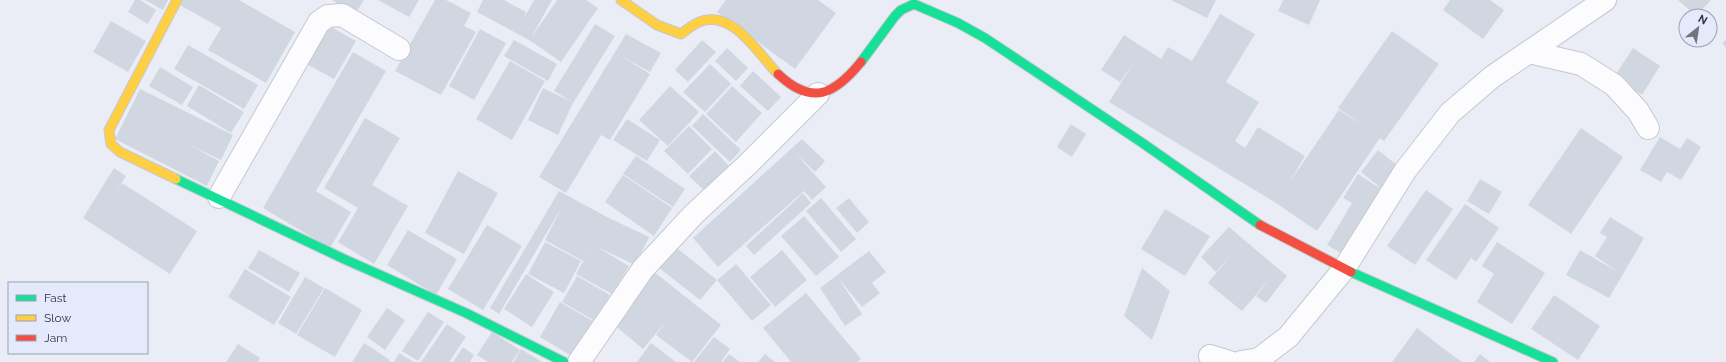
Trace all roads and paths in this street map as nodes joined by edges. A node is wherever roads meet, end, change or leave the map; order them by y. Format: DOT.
graph roads {
  1 [pos="177,0"];
  2 [pos="621,0"];
  3 [pos="1605,0"];
  4 [pos="399,49"];
  5 [pos="1529,52"];
  6 [pos="818,94"];
  7 [pos="1648,128"];
  8 [pos="218,197"];
  9 [pos="1344,269"];
  10 [pos="564,362"];
  11 [pos="578,362"];
  12 [pos="1241,362"];
  13 [pos="1553,362"];
  1 -- 8 [label="street"];
  2 -- 6 [label="street"];
  3 -- 5 [label="street"];
  4 -- 8 [label="street"];
  5 -- 7 [label="street"];
  5 -- 9 [label="street"];
  6 -- 9 [label="street"];
  6 -- 11 [label="street"];
  8 -- 10 [label="street"];
  9 -- 12 [label="street"];
  9 -- 13 [label="street"];
}
